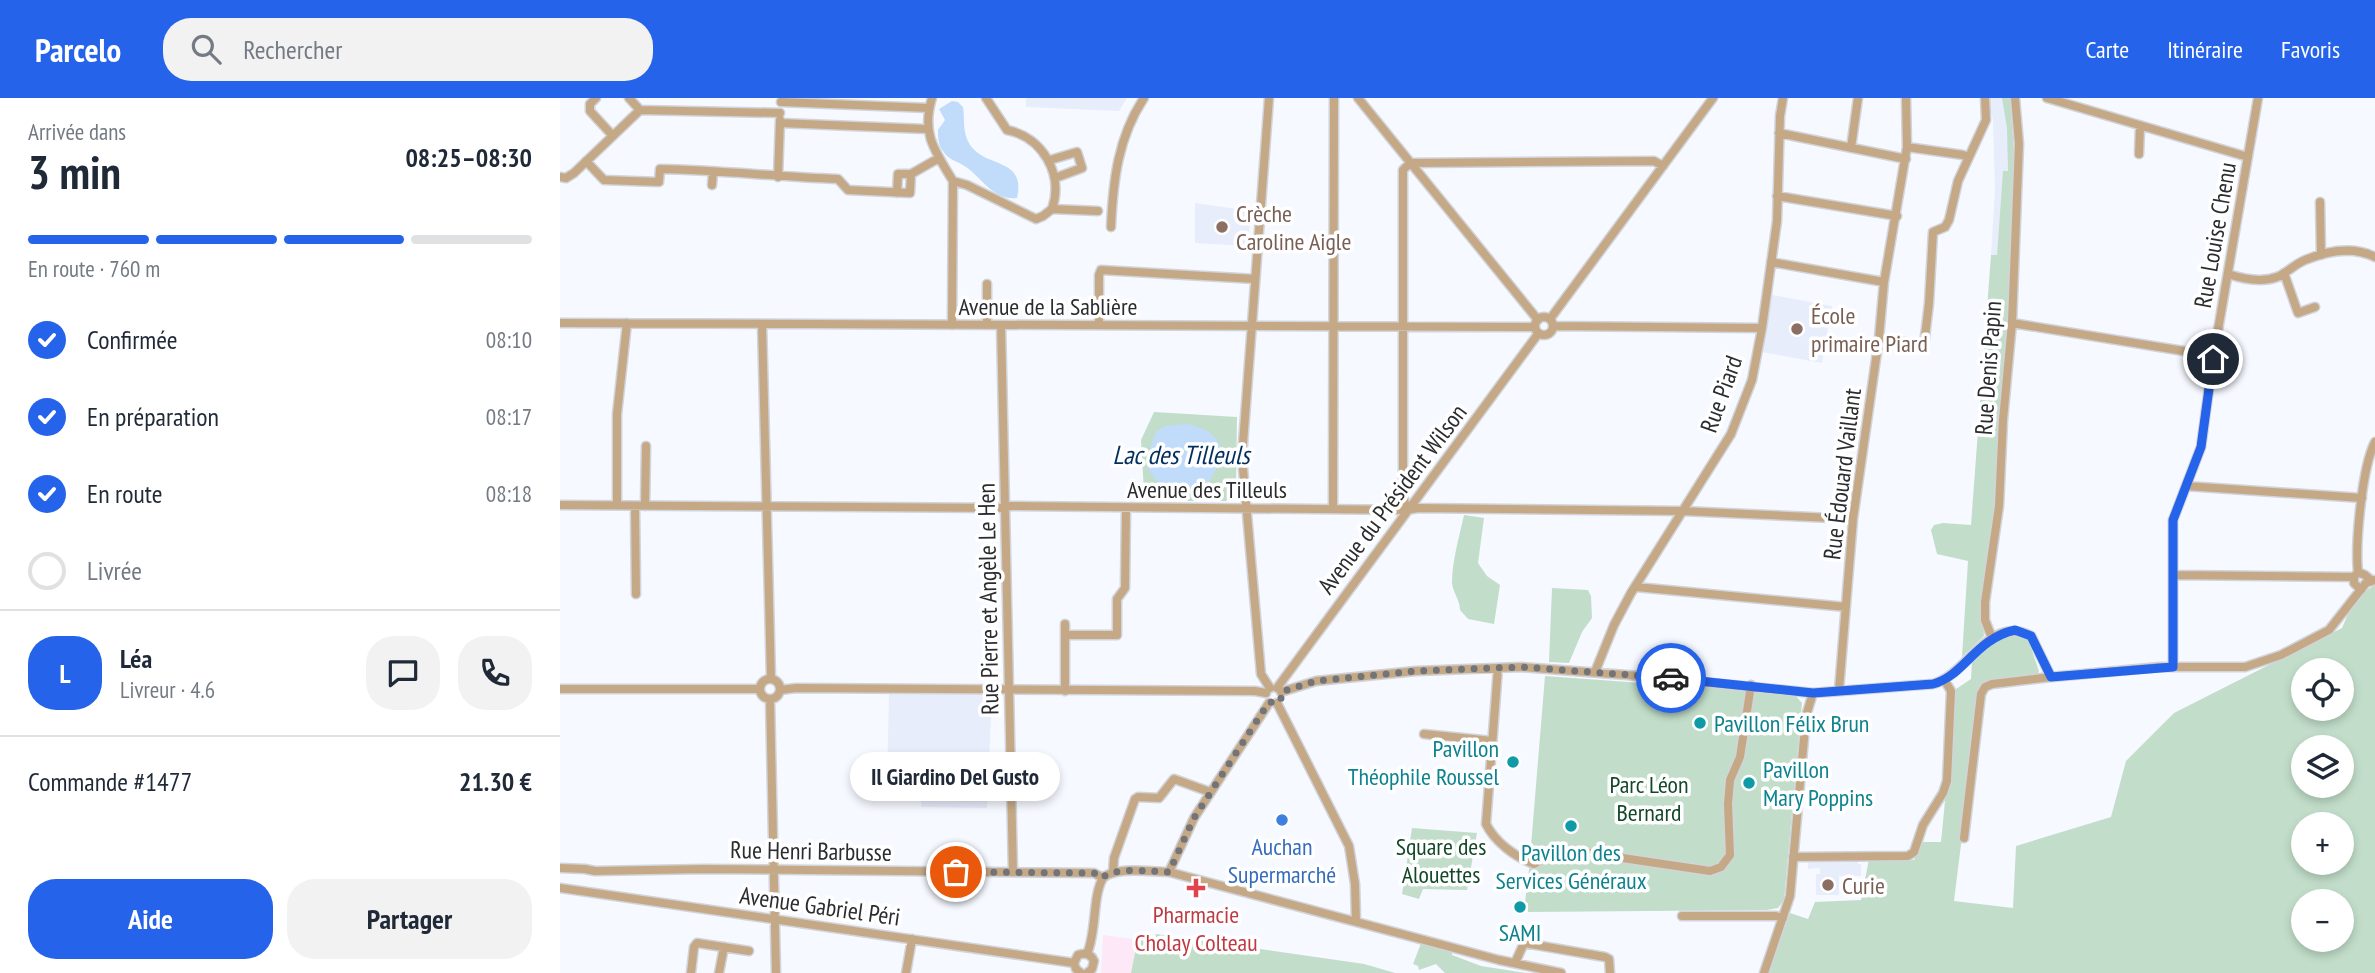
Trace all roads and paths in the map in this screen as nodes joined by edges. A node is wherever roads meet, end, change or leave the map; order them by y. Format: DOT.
graph roads {
  1 [pos="596,98"];
  2 [pos="629,98"];
  3 [pos="932,98"];
  4 [pos="986,98"];
  5 [pos="1144,98"];
  6 [pos="1269,98"];
  7 [pos="1334,98"];
  8 [pos="1358,98"];
  9 [pos="1713,98"];
  10 [pos="1783,98"];
  11 [pos="1858,98"];
  12 [pos="1906,98"];
  13 [pos="1985,98"];
  14 [pos="2015,98"];
  15 [pos="2048,98"];
  16 [pos="2258,98"];
  17 [pos="781,100"];
  18 [pos="929,108"];
  19 [pos="640,110"];
  20 [pos="780,113"];
  21 [pos="780,123"];
  22 [pos="2140,126"];
  23 [pos="926,129"];
  24 [pos="1779,133"];
  25 [pos="612,136"];
  26 [pos="1907,147"];
  27 [pos="1851,148"];
  28 [pos="2139,154"];
  29 [pos="1968,157"];
  30 [pos="2248,157"];
  31 [pos="939,158"];
  32 [pos="1906,159"];
  33 [pos="1050,160"];
  34 [pos="586,161"];
  35 [pos="1410,163"];
  36 [pos="1663,166"];
  37 [pos="713,172"];
  38 [pos="911,174"];
  39 [pos="560,177"];
  40 [pos="778,177"];
  41 [pos="1055,178"];
  42 [pos="953,181"];
  43 [pos="712,185"];
  44 [pos="894,192"];
  45 [pos="1777,196"];
  46 [pos="2320,202"];
  47 [pos="1052,209"];
  48 [pos="1098,211"];
  49 [pos="1897,216"];
  50 [pos="1111,227"];
  51 [pos="2322,255"];
  52 [pos="2375,255"];
  53 [pos="1771,262"];
  54 [pos="2284,273"];
  55 [pos="2228,274"];
  56 [pos="1255,279"];
  57 [pos="1884,282"];
  58 [pos="988,284"];
  59 [pos="2315,307"];
  60 [pos="1552,322"];
  61 [pos="560,323"];
  62 [pos="627,323"];
  63 [pos="2012,323"];
  64 [pos="762,324"];
  65 [pos="952,325"];
  66 [pos="987,325"];
  67 [pos="1001,325"];
  68 [pos="1099,325"];
  69 [pos="1252,325"];
  70 [pos="1335,325"];
  71 [pos="1402,325"];
  72 [pos="1537,327"];
  73 [pos="1762,328"];
  74 [pos="1879,338"];
  75 [pos="2213,359"];
  76 [pos="2375,442"];
  77 [pos="646,446"];
  78 [pos="2186,486"];
  79 [pos="2362,498"];
  80 [pos="560,505"];
  81 [pos="617,506"];
  82 [pos="635,506"];
  83 [pos="645,506"];
  84 [pos="766,506"];
  85 [pos="1006,507"];
  86 [pos="1245,508"];
  87 [pos="1126,509"];
  88 [pos="1333,509"];
  89 [pos="1407,510"];
  90 [pos="1682,511"];
  91 [pos="1853,519"];
  92 [pos="2173,575"];
  93 [pos="2356,575"];
  94 [pos="2373,580"];
  95 [pos="1636,587"];
  96 [pos="2361,590"];
  97 [pos="636,594"];
  98 [pos="1846,607"];
  99 [pos="1065,624"];
  100 [pos="1065,635"];
  101 [pos="1117,635"];
  102 [pos="1992,638"];
  103 [pos="1117,645"];
  104 [pos="2173,667"];
  105 [pos="1497,668"];
  106 [pos="1595,671"];
  107 [pos="2051,677"];
  108 [pos="771,679"];
  109 [pos="1945,681"];
  110 [pos="1751,685"];
  111 [pos="560,689"];
  112 [pos="760,689"];
  113 [pos="780,690"];
  114 [pos="1009,690"];
  115 [pos="1839,690"];
  116 [pos="1065,691"];
  117 [pos="1813,693"];
  118 [pos="1273,695"];
  119 [pos="770,699"];
  120 [pos="1424,734"];
  121 [pos="1492,741"];
  122 [pos="1210,792"];
  123 [pos="1964,838"];
  124 [pos="1793,857"];
  125 [pos="560,869"];
  126 [pos="774,870"];
  127 [pos="1013,872"];
  128 [pos="1169,872"];
  129 [pos="1113,873"];
  130 [pos="1102,878"];
  131 [pos="560,888"];
  132 [pos="1682,916"];
  133 [pos="1783,918"];
  134 [pos="774,919"];
  135 [pos="1356,921"];
  136 [pos="912,939"];
  137 [pos="724,947"];
  138 [pos="749,951"];
  139 [pos="1087,954"];
  140 [pos="1074,963"];
  141 [pos="1515,963"];
  142 [pos="691,973"];
  143 [pos="719,973"];
  144 [pos="776,973"];
  145 [pos="906,973"];
  146 [pos="1081,973"];
  147 [pos="1088,973"];
  148 [pos="1561,973"];
  149 [pos="1609,973"];
  150 [pos="1764,973"];
  1 -- 25 [label="street"];
  2 -- 19 [label="street"];
  3 -- 18 [label="street"];
  4 -- 33 [label="street"];
  5 -- 50 [label="street"];
  6 -- 56 [label="street"];
  7 -- 70 [label="street"];
  8 -- 35 [label="street"];
  9 -- 36 [label="street"];
  10 -- 24 [label="street, Rue Piard"];
  11 -- 27 [label="street"];
  12 -- 26 [label="street, Rue Édouard Vaillant"];
  13 -- 29 [label="street"];
  14 -- 63 [label="street, Rue Denis Papin"];
  15 -- 22 [label="street"];
  16 -- 30 [label="street, Rue Louise Chenu"];
  17 -- 18 [label="street"];
  17 -- 20 [label="street"];
  18 -- 23 [label="street"];
  19 -- 20 [label="street"];
  19 -- 25 [label="street"];
  20 -- 21 [label="street"];
  21 -- 23 [label="street"];
  21 -- 40 [label="street"];
  22 -- 28 [label="street"];
  22 -- 30 [label="street"];
  23 -- 31 [label="street"];
  24 -- 27 [label="street"];
  24 -- 45 [label="street, Rue Piard"];
  25 -- 34 [label="street"];
  26 -- 29 [label="street"];
  26 -- 32 [label="street, Rue Édouard Vaillant"];
  27 -- 32 [label="street"];
  29 -- 74 [label="street"];
  30 -- 55 [label="street, Rue Louise Chenu"];
  31 -- 38 [label="street"];
  31 -- 42 [label="street"];
  32 -- 49 [label="street, Rue Édouard Vaillant"];
  33 -- 41 [label="street"];
  33 -- 41 [label="street"];
  34 -- 37 [label="street"];
  34 -- 39 [label="street"];
  35 -- 36 [label="street"];
  35 -- 71 [label="street"];
  35 -- 72 [label="street"];
  36 -- 60 [label="street"];
  37 -- 40 [label="street"];
  37 -- 43 [label="street"];
  38 -- 44 [label="street"];
  38 -- 44 [label="street"];
  40 -- 44 [label="street"];
  41 -- 47 [label="street"];
  42 -- 47 [label="street"];
  42 -- 65 [label="street"];
  45 -- 49 [label="street"];
  45 -- 53 [label="street, Rue Piard"];
  46 -- 51 [label="street"];
  47 -- 48 [label="street"];
  49 -- 57 [label="street, Rue Édouard Vaillant"];
  51 -- 52 [label="street"];
  51 -- 54 [label="street"];
  53 -- 57 [label="street"];
  53 -- 73 [label="street, Rue Piard"];
  54 -- 55 [label="street"];
  54 -- 59 [label="street"];
  55 -- 75 [label="street, Rue Louise Chenu"];
  56 -- 68 [label="street"];
  56 -- 69 [label="street"];
  57 -- 74 [label="street, Rue Édouard Vaillant"];
  58 -- 66 [label="street"];
  60 -- 72 [label="street, Avenue de la Sablière"];
  60 -- 72 [label="street"];
  60 -- 73 [label="street"];
  61 -- 62 [label="street, Avenue de la Sablière"];
  62 -- 64 [label="street, Avenue de la Sablière"];
  62 -- 81 [label="street"];
  63 -- 75 [label="street"];
  63 -- 102 [label="street, Rue Denis Papin"];
  64 -- 65 [label="street, Avenue de la Sablière"];
  64 -- 84 [label="street"];
  65 -- 66 [label="street, Avenue de la Sablière"];
  66 -- 67 [label="street, Avenue de la Sablière"];
  67 -- 68 [label="street, Avenue de la Sablière"];
  67 -- 85 [label="street, Rue Pierre et Angèle Le Hen"];
  68 -- 69 [label="street, Avenue de la Sablière"];
  69 -- 70 [label="street, Avenue de la Sablière"];
  69 -- 86 [label="street"];
  70 -- 71 [label="street, Avenue de la Sablière"];
  70 -- 88 [label="street"];
  71 -- 72 [label="street, Avenue de la Sablière"];
  71 -- 89 [label="street"];
  72 -- 89 [label="street, Avenue du Président Wilson"];
  73 -- 90 [label="street, Rue Piard"];
  74 -- 91 [label="street, Rue Édouard Vaillant"];
  75 -- 78 [label="street, Rue Louise Chenu"];
  76 -- 79 [label="street"];
  77 -- 83 [label="street"];
  78 -- 79 [label="street"];
  78 -- 92 [label="street, Rue Louise Chenu"];
  79 -- 93 [label="street"];
  80 -- 81 [label="street, Avenue des Tilleuls"];
  81 -- 82 [label="street, Avenue des Tilleuls"];
  82 -- 83 [label="street, Avenue des Tilleuls"];
  82 -- 97 [label="street"];
  83 -- 84 [label="street, Avenue des Tilleuls"];
  84 -- 85 [label="street, Avenue des Tilleuls"];
  84 -- 108 [label="street"];
  85 -- 87 [label="street, Avenue des Tilleuls"];
  85 -- 114 [label="street, Rue Pierre et Angèle Le Hen"];
  86 -- 87 [label="street, Avenue des Tilleuls"];
  86 -- 88 [label="street, Avenue des Tilleuls"];
  86 -- 118 [label="street"];
  87 -- 101 [label="street"];
  88 -- 89 [label="street, Avenue des Tilleuls"];
  89 -- 90 [label="street, Avenue des Tilleuls"];
  89 -- 118 [label="street, Avenue du Président Wilson"];
  90 -- 91 [label="street, Avenue des Tilleuls"];
  90 -- 95 [label="street, Rue Piard"];
  91 -- 98 [label="street, Rue Édouard Vaillant"];
  92 -- 93 [label="street"];
  92 -- 104 [label="street, Rue Louise Chenu"];
  93 -- 94 [label="street"];
  93 -- 96 [label="street"];
  94 -- 96 [label="street"];
  95 -- 98 [label="street"];
  95 -- 106 [label="street, Rue Piard"];
  96 -- 104 [label="street"];
  98 -- 115 [label="street, Rue Édouard Vaillant"];
  99 -- 100 [label="street"];
  100 -- 101 [label="street"];
  100 -- 116 [label="street"];
  101 -- 103 [label="street"];
  102 -- 107 [label="street"];
  102 -- 109 [label="street"];
  104 -- 107 [label="street"];
  105 -- 106 [label="street"];
  105 -- 118 [label="street"];
  105 -- 121 [label="street"];
  106 -- 110 [label="street"];
  107 -- 123 [label="street"];
  108 -- 112 [label="street"];
  108 -- 113 [label="street"];
  109 -- 115 [label="street"];
  109 -- 124 [label="street"];
  110 -- 117 [label="street"];
  110 -- 121 [label="street"];
  111 -- 112 [label="street"];
  112 -- 119 [label="street"];
  113 -- 114 [label="street"];
  113 -- 119 [label="street"];
  114 -- 116 [label="street"];
  114 -- 127 [label="street, Rue Pierre et Angèle Le Hen"];
  115 -- 117 [label="street"];
  116 -- 118 [label="street"];
  117 -- 124 [label="street"];
  118 -- 122 [label="street, Avenue du Président Wilson"];
  118 -- 135 [label="street"];
  119 -- 126 [label="street"];
  120 -- 121 [label="street"];
  122 -- 128 [label="street, Avenue du Président Wilson"];
  122 -- 129 [label="street"];
  124 -- 133 [label="street"];
  125 -- 126 [label="street, Rue Henri Barbusse"];
  126 -- 127 [label="street, Rue Henri Barbusse"];
  126 -- 134 [label="street"];
  127 -- 130 [label="street, Rue Henri Barbusse"];
  128 -- 129 [label="street"];
  128 -- 135 [label="street"];
  129 -- 130 [label="street"];
  130 -- 139 [label="street"];
  131 -- 134 [label="street, Avenue Gabriel Péri"];
  132 -- 133 [label="street"];
  133 -- 150 [label="street"];
  134 -- 136 [label="street, Avenue Gabriel Péri"];
  134 -- 144 [label="street"];
  135 -- 141 [label="street"];
  136 -- 140 [label="street, Avenue Gabriel Péri"];
  136 -- 145 [label="street"];
  137 -- 138 [label="street"];
  137 -- 142 [label="street"];
  137 -- 143 [label="street"];
  139 -- 140 [label="street"];
  139 -- 147 [label="street"];
  140 -- 146 [label="street"];
  141 -- 148 [label="street"];
  141 -- 149 [label="street"];
}
